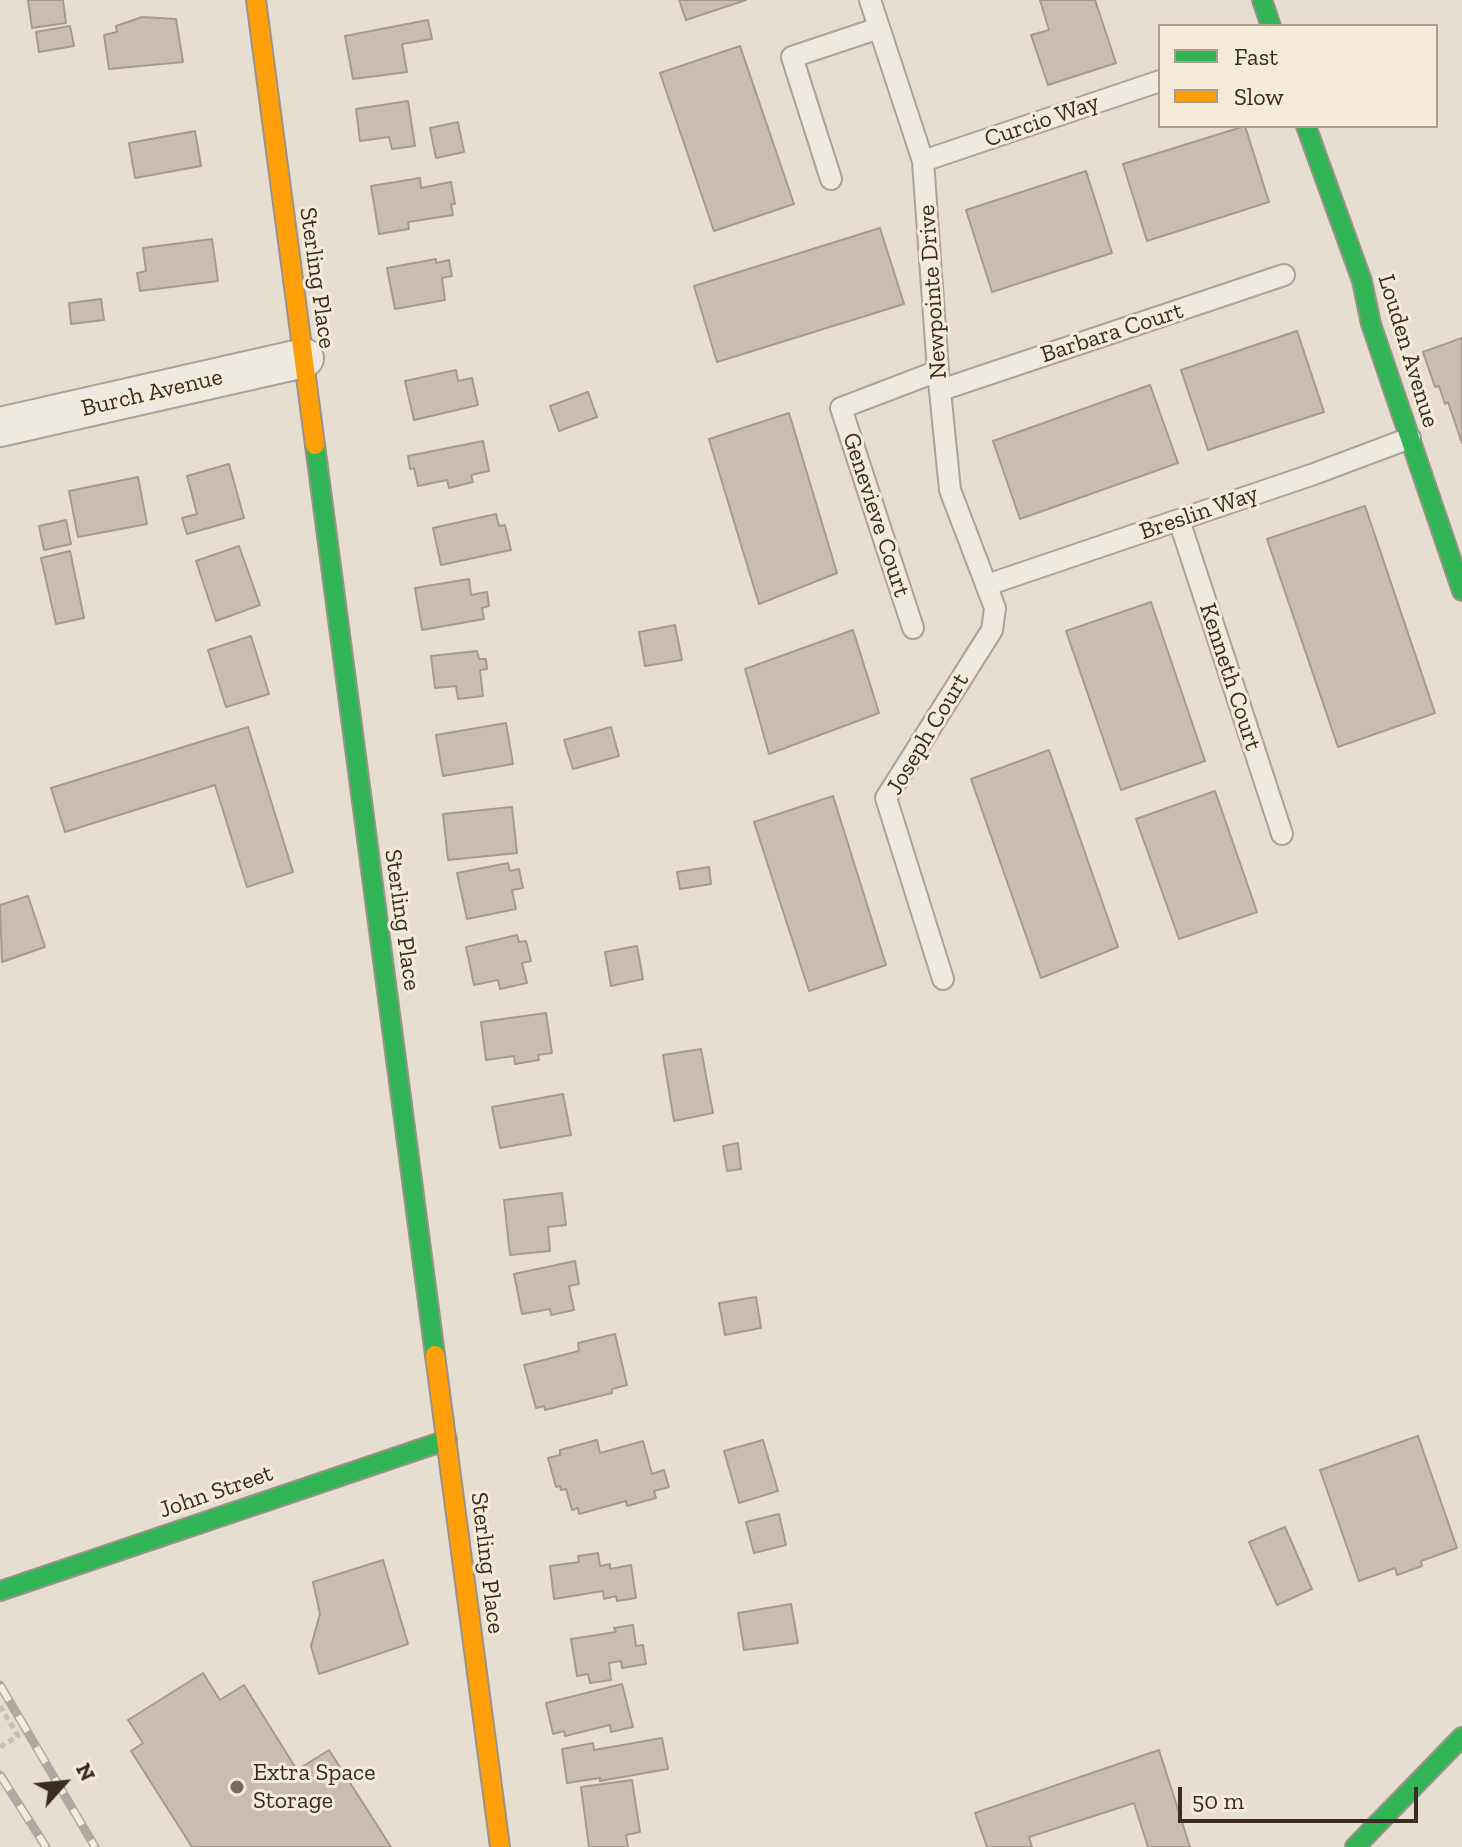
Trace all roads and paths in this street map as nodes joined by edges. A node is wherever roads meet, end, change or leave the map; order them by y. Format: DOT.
graph roads {
  1 [pos="256,0"];
  2 [pos="870,0"];
  3 [pos="1262,0"];
  4 [pos="1270,24"];
  5 [pos="879,28"];
  6 [pos="1158,82"];
  7 [pos="1307,128"];
  8 [pos="923,161"];
  9 [pos="831,179"];
  10 [pos="1284,275"];
  11 [pos="304,358"];
  12 [pos="939,381"];
  13 [pos="0,427"];
  14 [pos="1410,438"];
  15 [pos="1179,520"];
  16 [pos="987,585"];
  17 [pos="1462,591"];
  18 [pos="913,628"];
  19 [pos="1282,834"];
  20 [pos="943,979"];
  21 [pos="447,1440"];
  22 [pos="0,1591"];
  23 [pos="0,1706"];
  24 [pos="0,1734"];
  25 [pos="1462,1737"];
  26 [pos="3,1745"];
  27 [pos="500,1847"];
  28 [pos="1355,1847"];
  1 -- 11 [label="street, Sterling Place"];
  2 -- 5 [label="lane, Newpointe Drive"];
  3 -- 4 [label="street"];
  5 -- 8 [label="lane, Newpointe Drive"];
  5 -- 9 [label="lane"];
  6 -- 8 [label="lane, Curcio Way"];
  7 -- 14 [label="street, Louden Avenue"];
  8 -- 12 [label="lane, Newpointe Drive"];
  10 -- 12 [label="lane, Barbara Court"];
  11 -- 13 [label="street, Burch Avenue"];
  11 -- 21 [label="street, Sterling Place"];
  12 -- 16 [label="lane, Newpointe Drive"];
  12 -- 18 [label="lane, Genevieve Court"];
  14 -- 15 [label="lane, Breslin Way"];
  14 -- 17 [label="street, Louden Avenue"];
  15 -- 16 [label="lane, Breslin Way"];
  15 -- 19 [label="lane, Kenneth Court"];
  16 -- 20 [label="lane, Joseph Court"];
  21 -- 22 [label="street, John Street"];
  21 -- 27 [label="street, Sterling Place"];
  23 -- 26 [label="path"];
  24 -- 26 [label="path"];
  25 -- 28 [label="street"];
}
